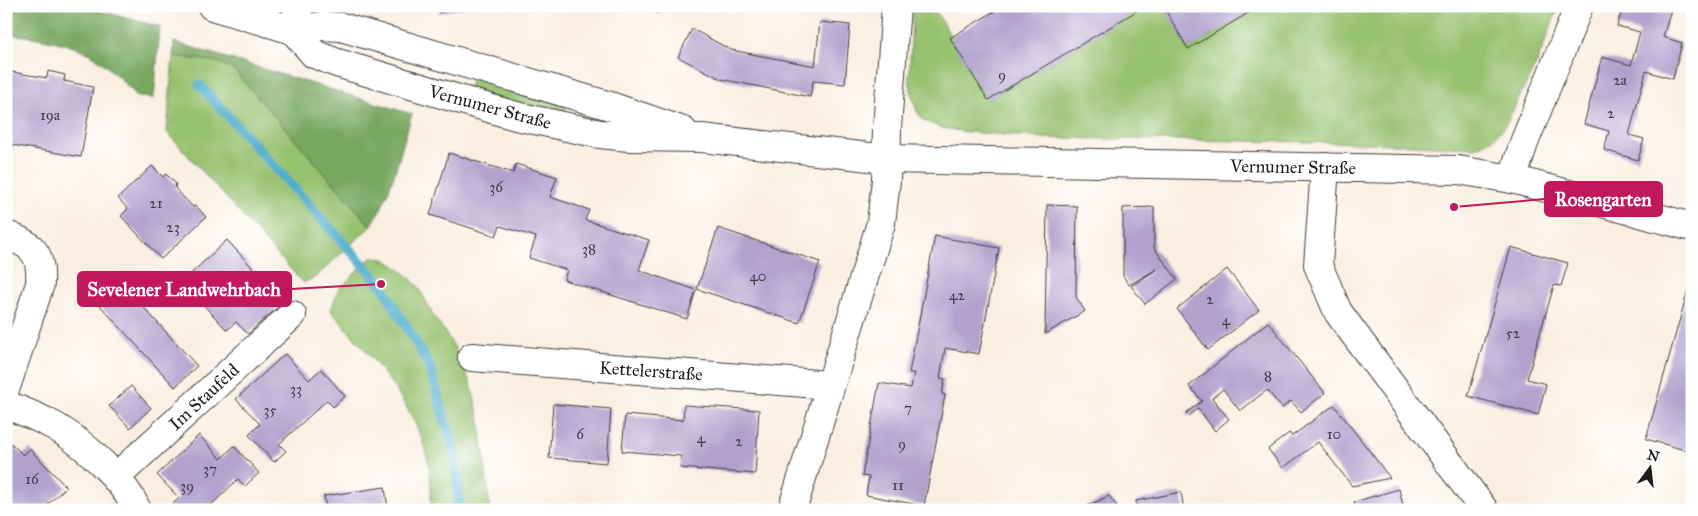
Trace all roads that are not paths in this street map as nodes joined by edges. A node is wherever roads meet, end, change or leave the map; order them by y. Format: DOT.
graph roads {
  1 [pos="212,6"];
  2 [pos="896,6"];
  3 [pos="1579,6"];
  4 [pos="239,10"];
  5 [pos="296,18"];
  6 [pos="702,138"];
  7 [pos="887,159"];
  8 [pos="1325,167"];
  9 [pos="1512,179"];
  10 [pos="1692,227"];
  11 [pos="6,235"];
  12 [pos="292,315"];
  13 [pos="472,357"];
  14 [pos="830,385"];
  15 [pos="6,387"];
  16 [pos="6,405"];
  17 [pos="115,478"];
  18 [pos="137,510"];
  19 [pos="792,510"];
  20 [pos="1484,510"];
  1 -- 4 [label="street, Vernumer Straße"];
  2 -- 7 [label="street"];
  3 -- 9 [label="street"];
  4 -- 5 [label="street, Vernumer Straße"];
  5 -- 6 [label="street, Vernumer Straße"];
  5 -- 6 [label="street, Vernumer Straße"];
  6 -- 7 [label="street, Vernumer Straße"];
  7 -- 8 [label="street, Vernumer Straße"];
  7 -- 14 [label="street"];
  8 -- 9 [label="street, Vernumer Straße"];
  8 -- 20 [label="street"];
  9 -- 10 [label="street, Vernumer Straße"];
  11 -- 15 [label="street"];
  12 -- 17 [label="street, Im Staufeld"];
  13 -- 14 [label="street, Kettelerstraße"];
  14 -- 19 [label="street"];
  16 -- 17 [label="street"];
  17 -- 18 [label="street"];
}
